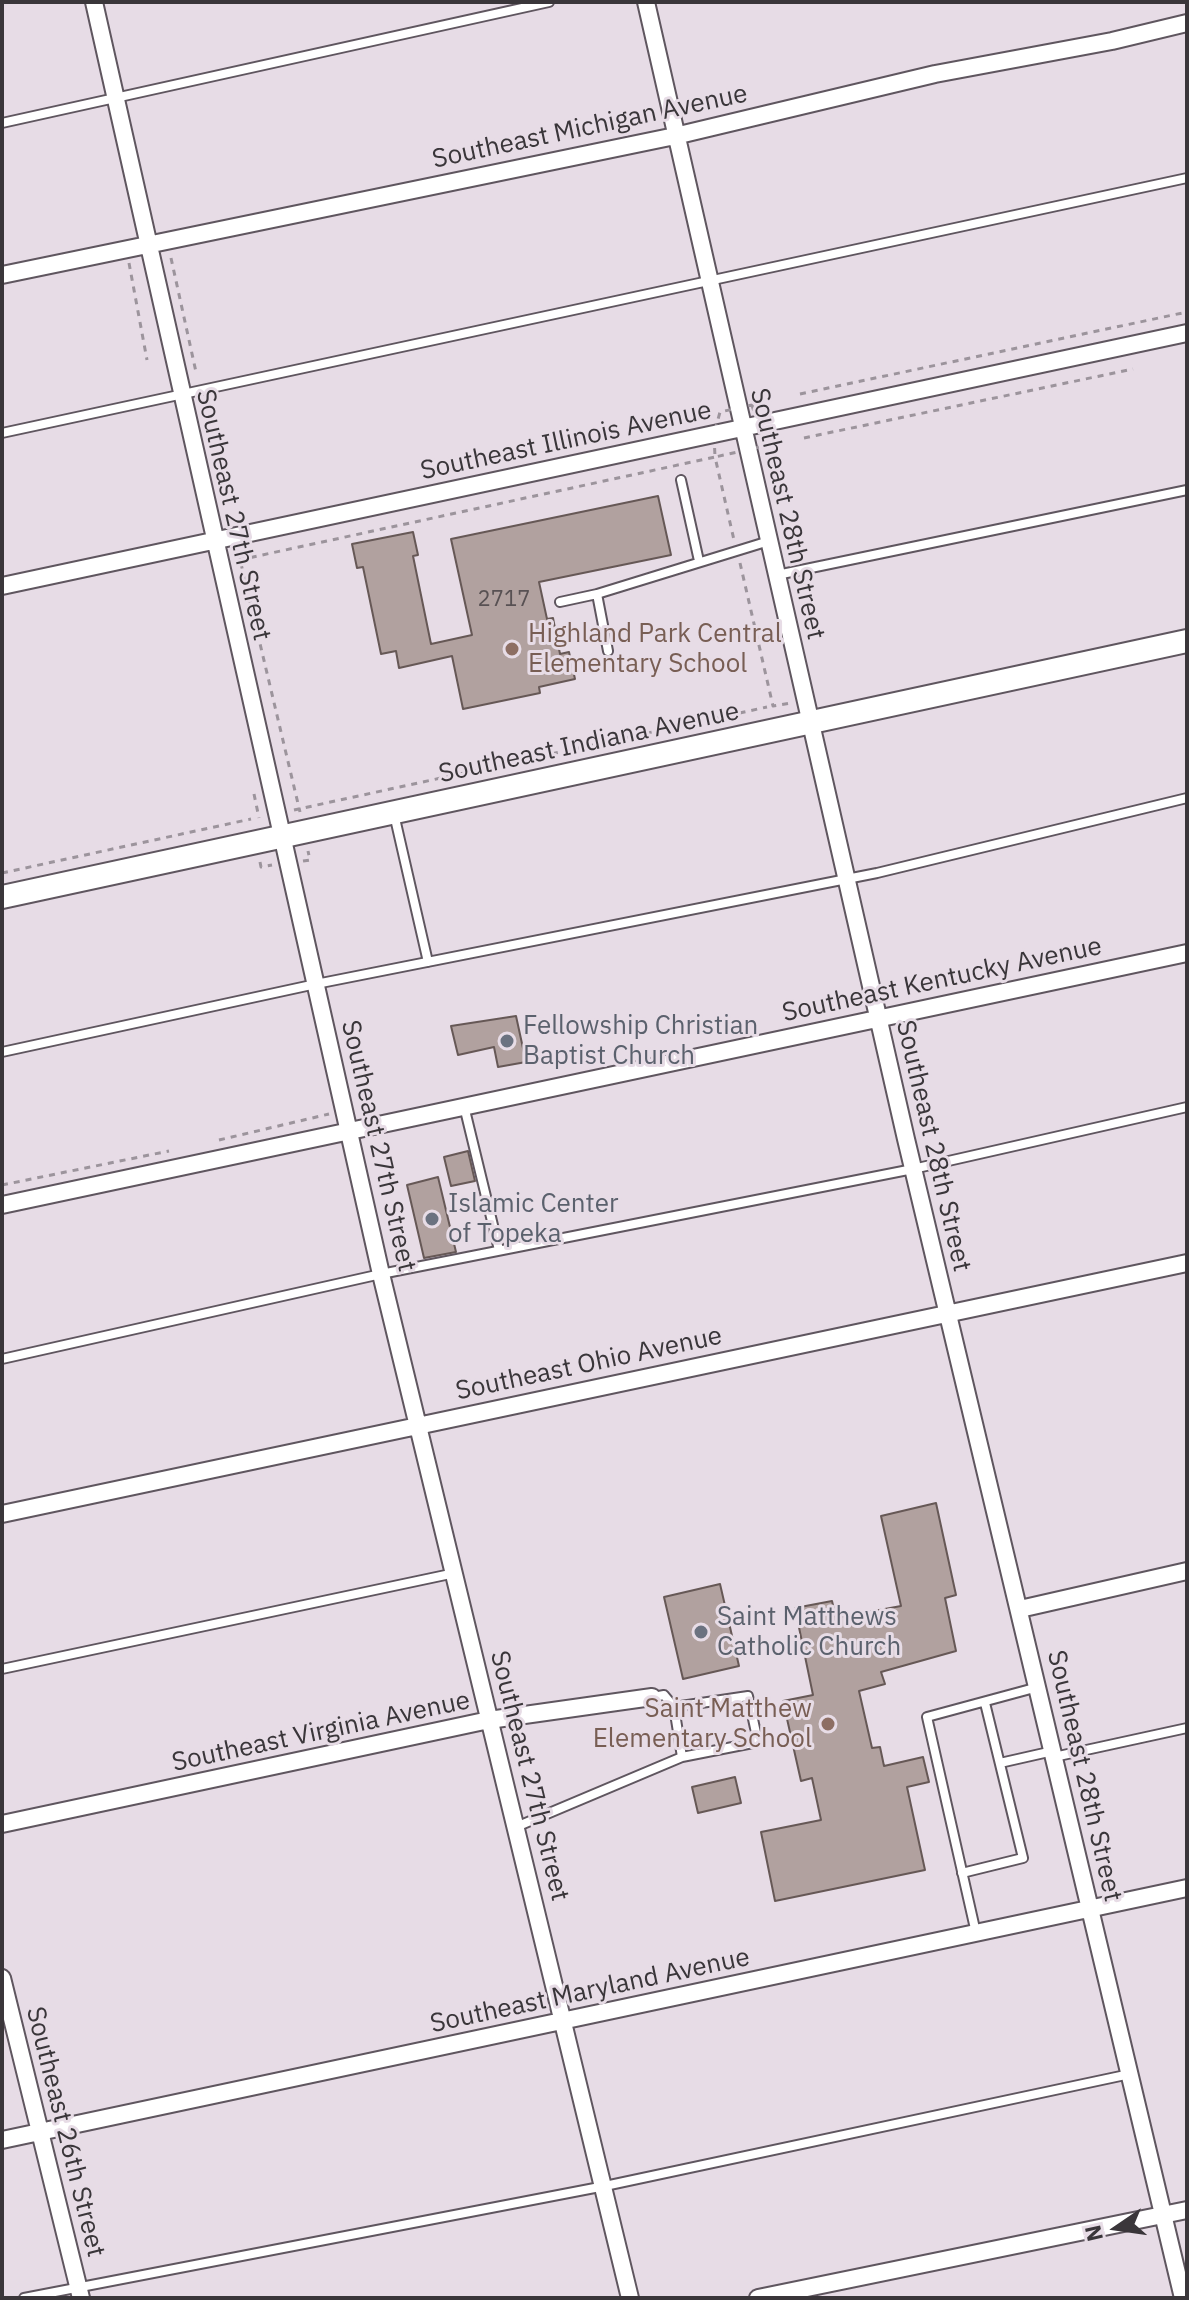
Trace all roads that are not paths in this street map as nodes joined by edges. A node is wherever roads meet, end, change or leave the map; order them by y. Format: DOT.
graph roads {
  1 [pos="94,2"];
  2 [pos="549,2"];
  3 [pos="646,2"];
  4 [pos="1187,23"];
  5 [pos="116,99"];
  6 [pos="2,123"];
  7 [pos="675,136"];
  8 [pos="1187,178"];
  9 [pos="148,244"];
  10 [pos="2,275"];
  11 [pos="709,280"];
  12 [pos="1187,333"];
  13 [pos="182,395"];
  14 [pos="743,428"];
  15 [pos="2,433"];
  16 [pos="681,480"];
  17 [pos="1187,490"];
  18 [pos="215,541"];
  19 [pos="769,541"];
  20 [pos="699,561"];
  21 [pos="777,575"];
  22 [pos="2,586"];
  23 [pos="597,594"];
  24 [pos="560,602"];
  25 [pos="1187,641"];
  26 [pos="608,651"];
  27 [pos="811,723"];
  28 [pos="1187,798"];
  29 [pos="394,813"];
  30 [pos="281,839"];
  31 [pos="846,878"];
  32 [pos="2,897"];
  33 [pos="1187,953"];
  34 [pos="428,962"];
  35 [pos="316,984"];
  36 [pos="878,1016"];
  37 [pos="2,1052"];
  38 [pos="464,1106"];
  39 [pos="1187,1107"];
  40 [pos="349,1130"];
  41 [pos="913,1169"];
  42 [pos="2,1205"];
  43 [pos="499,1250"];
  44 [pos="1187,1263"];
  45 [pos="381,1274"];
  46 [pos="948,1311"];
  47 [pos="2,1359"];
  48 [pos="420,1425"];
  49 [pos="2,1514"];
  50 [pos="1187,1571"];
  51 [pos="455,1573"];
  52 [pos="1020,1609"];
  53 [pos="2,1669"];
  54 [pos="1038,1687"];
  55 [pos="652,1697"];
  56 [pos="985,1703"];
  57 [pos="674,1707"];
  58 [pos="489,1720"];
  59 [pos="1187,1728"];
  60 [pos="1054,1754"];
  61 [pos="682,1757"];
  62 [pos="1000,1763"];
  63 [pos="2,1824"];
  64 [pos="516,1827"];
  65 [pos="962,1873"];
  66 [pos="1187,1888"];
  67 [pos="1090,1910"];
  68 [pos="976,1934"];
  69 [pos="2,1978"];
  70 [pos="563,2021"];
  71 [pos="1130,2074"];
  72 [pos="39,2132"];
  73 [pos="2,2140"];
  74 [pos="605,2186"];
  75 [pos="1187,2210"];
  76 [pos="1162,2216"];
  77 [pos="80,2292"];
  78 [pos="24,2298"];
  79 [pos="630,2298"];
  80 [pos="758,2298"];
  81 [pos="1183,2298"];
  1 -- 5 [label="street, Southeast 27th Street"];
  2 -- 5 [label="lane"];
  3 -- 7 [label="street, Southeast 28th Street"];
  4 -- 7 [label="street, Southeast Michigan Avenue"];
  5 -- 6 [label="lane"];
  5 -- 9 [label="street, Southeast 27th Street"];
  7 -- 9 [label="street, Southeast Michigan Avenue"];
  7 -- 11 [label="street, Southeast 28th Street"];
  8 -- 11 [label="lane"];
  9 -- 10 [label="street, Southeast Michigan Avenue"];
  9 -- 13 [label="street, Southeast 27th Street"];
  11 -- 13 [label="lane"];
  11 -- 14 [label="street, Southeast 28th Street"];
  12 -- 14 [label="street, Southeast Illinois Avenue"];
  13 -- 15 [label="lane"];
  13 -- 18 [label="street, Southeast 27th Street"];
  14 -- 18 [label="street, Southeast Illinois Avenue"];
  14 -- 19 [label="street, Southeast 28th Street"];
  16 -- 20 [label="lane"];
  17 -- 21 [label="lane"];
  18 -- 22 [label="street, Southeast Illinois Avenue"];
  18 -- 30 [label="street, Southeast 27th Street"];
  19 -- 20 [label="lane"];
  19 -- 21 [label="street, Southeast 28th Street"];
  20 -- 23 [label="lane"];
  21 -- 27 [label="street, Southeast 28th Street"];
  23 -- 24 [label="lane"];
  23 -- 26 [label="lane"];
  25 -- 27 [label="street, Southeast Indiana Avenue"];
  27 -- 29 [label="street, Southeast Indiana Avenue"];
  27 -- 31 [label="street, Southeast 28th Street"];
  28 -- 31 [label="lane"];
  29 -- 30 [label="street, Southeast Indiana Avenue"];
  29 -- 34 [label="lane"];
  30 -- 32 [label="street, Southeast Indiana Avenue"];
  30 -- 35 [label="street, Southeast 27th Street"];
  31 -- 34 [label="lane"];
  31 -- 36 [label="street, Southeast 28th Street"];
  33 -- 36 [label="street, Southeast Kentucky Avenue"];
  34 -- 35 [label="lane"];
  35 -- 37 [label="lane"];
  35 -- 40 [label="street, Southeast 27th Street"];
  36 -- 38 [label="street, Southeast Kentucky Avenue"];
  36 -- 41 [label="street, Southeast 28th Street"];
  38 -- 40 [label="street, Southeast Kentucky Avenue"];
  38 -- 43 [label="lane"];
  39 -- 41 [label="lane"];
  40 -- 42 [label="street, Southeast Kentucky Avenue"];
  40 -- 45 [label="street, Southeast 27th Street"];
  41 -- 43 [label="lane"];
  41 -- 46 [label="street, Southeast 28th Street"];
  43 -- 45 [label="lane"];
  44 -- 46 [label="street, Southeast Ohio Avenue"];
  45 -- 47 [label="lane"];
  45 -- 48 [label="street, Southeast 27th Street"];
  46 -- 48 [label="street, Southeast Ohio Avenue"];
  46 -- 52 [label="street, Southeast 28th Street"];
  48 -- 49 [label="street, Southeast Ohio Avenue"];
  48 -- 51 [label="street, Southeast 27th Street"];
  50 -- 52 [label="street"];
  51 -- 53 [label="lane"];
  51 -- 58 [label="street, Southeast 27th Street"];
  52 -- 54 [label="street, Southeast 28th Street"];
  54 -- 56 [label="lane"];
  54 -- 60 [label="street, Southeast 28th Street"];
  55 -- 57 [label="lane"];
  55 -- 58 [label="street, Southeast Virginia Avenue"];
  56 -- 62 [label="lane"];
  56 -- 65 [label="lane"];
  57 -- 61 [label="lane"];
  57 -- 61 [label="lane"];
  58 -- 63 [label="street, Southeast Virginia Avenue"];
  58 -- 64 [label="street, Southeast 27th Street"];
  59 -- 60 [label="lane"];
  60 -- 62 [label="lane"];
  60 -- 67 [label="street, Southeast 28th Street"];
  61 -- 64 [label="lane"];
  62 -- 65 [label="lane"];
  64 -- 70 [label="street, Southeast 27th Street"];
  65 -- 68 [label="lane"];
  66 -- 67 [label="street, Southeast Maryland Avenue"];
  67 -- 68 [label="street, Southeast Maryland Avenue"];
  67 -- 71 [label="street, Southeast 28th Street"];
  68 -- 70 [label="street, Southeast Maryland Avenue"];
  69 -- 72 [label="street, Southeast 26th Street"];
  70 -- 72 [label="street, Southeast Maryland Avenue"];
  70 -- 74 [label="street, Southeast 27th Street"];
  71 -- 74 [label="lane"];
  71 -- 76 [label="street, Southeast 28th Street"];
  72 -- 73 [label="street, Southeast Maryland Avenue"];
  72 -- 77 [label="street, Southeast 26th Street"];
  74 -- 77 [label="lane"];
  74 -- 79 [label="street, Southeast 27th Street"];
  75 -- 76 [label="street"];
  76 -- 80 [label="street"];
  76 -- 81 [label="street, Southeast 28th Street"];
  77 -- 78 [label="lane"];
}
